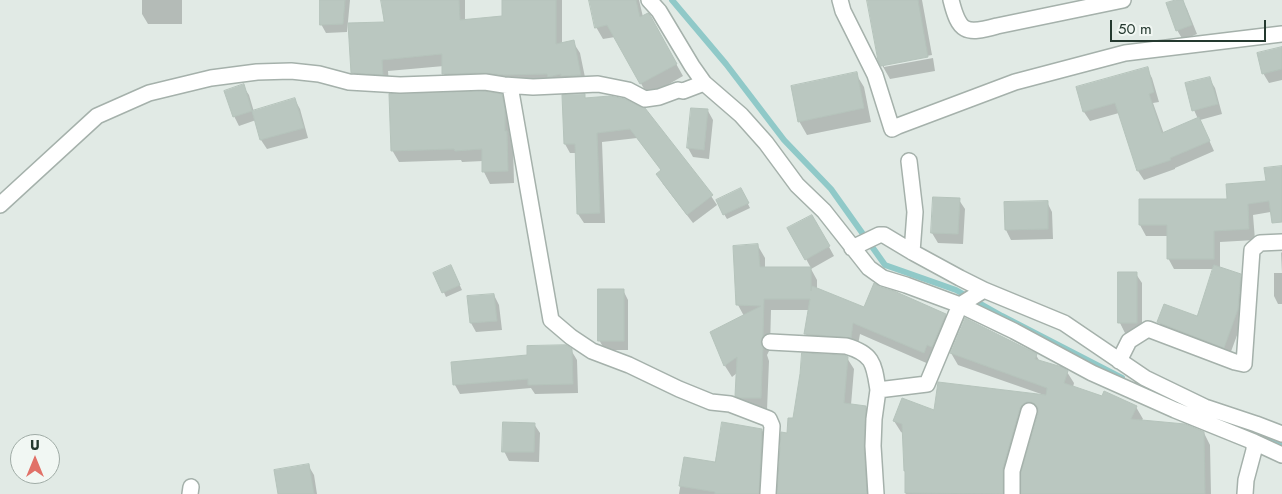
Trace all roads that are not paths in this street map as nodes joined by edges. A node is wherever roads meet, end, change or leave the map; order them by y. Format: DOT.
graph roads {
  1 [pos="648,0"];
  2 [pos="840,0"];
  3 [pos="951,0"];
  4 [pos="1122,0"];
  5 [pos="1282,34"];
  6 [pos="704,83"];
  7 [pos="510,86"];
  8 [pos="909,162"];
  9 [pos="0,205"];
  10 [pos="1282,242"];
  11 [pos="856,247"];
  12 [pos="912,252"];
  13 [pos="972,298"];
  14 [pos="770,342"];
  15 [pos="1119,360"];
  16 [pos="878,390"];
  17 [pos="1029,411"];
  18 [pos="1282,434"];
  19 [pos="1254,442"];
  20 [pos="1282,455"];
  21 [pos="768,494"];
  22 [pos="876,494"];
  23 [pos="1012,494"];
  24 [pos="1246,494"];
  1 -- 6 [label="street"];
  2 -- 5 [label="street"];
  3 -- 4 [label="street"];
  6 -- 7 [label="street"];
  6 -- 11 [label="street"];
  7 -- 9 [label="street"];
  7 -- 21 [label="street"];
  8 -- 12 [label="street"];
  10 -- 15 [label="street"];
  11 -- 12 [label="street"];
  11 -- 13 [label="street"];
  12 -- 13 [label="street"];
  13 -- 15 [label="street"];
  13 -- 16 [label="street"];
  13 -- 19 [label="street"];
  14 -- 16 [label="street"];
  15 -- 18 [label="street"];
  16 -- 22 [label="street"];
  17 -- 23 [label="street"];
  19 -- 20 [label="street"];
  19 -- 24 [label="street"];
}
